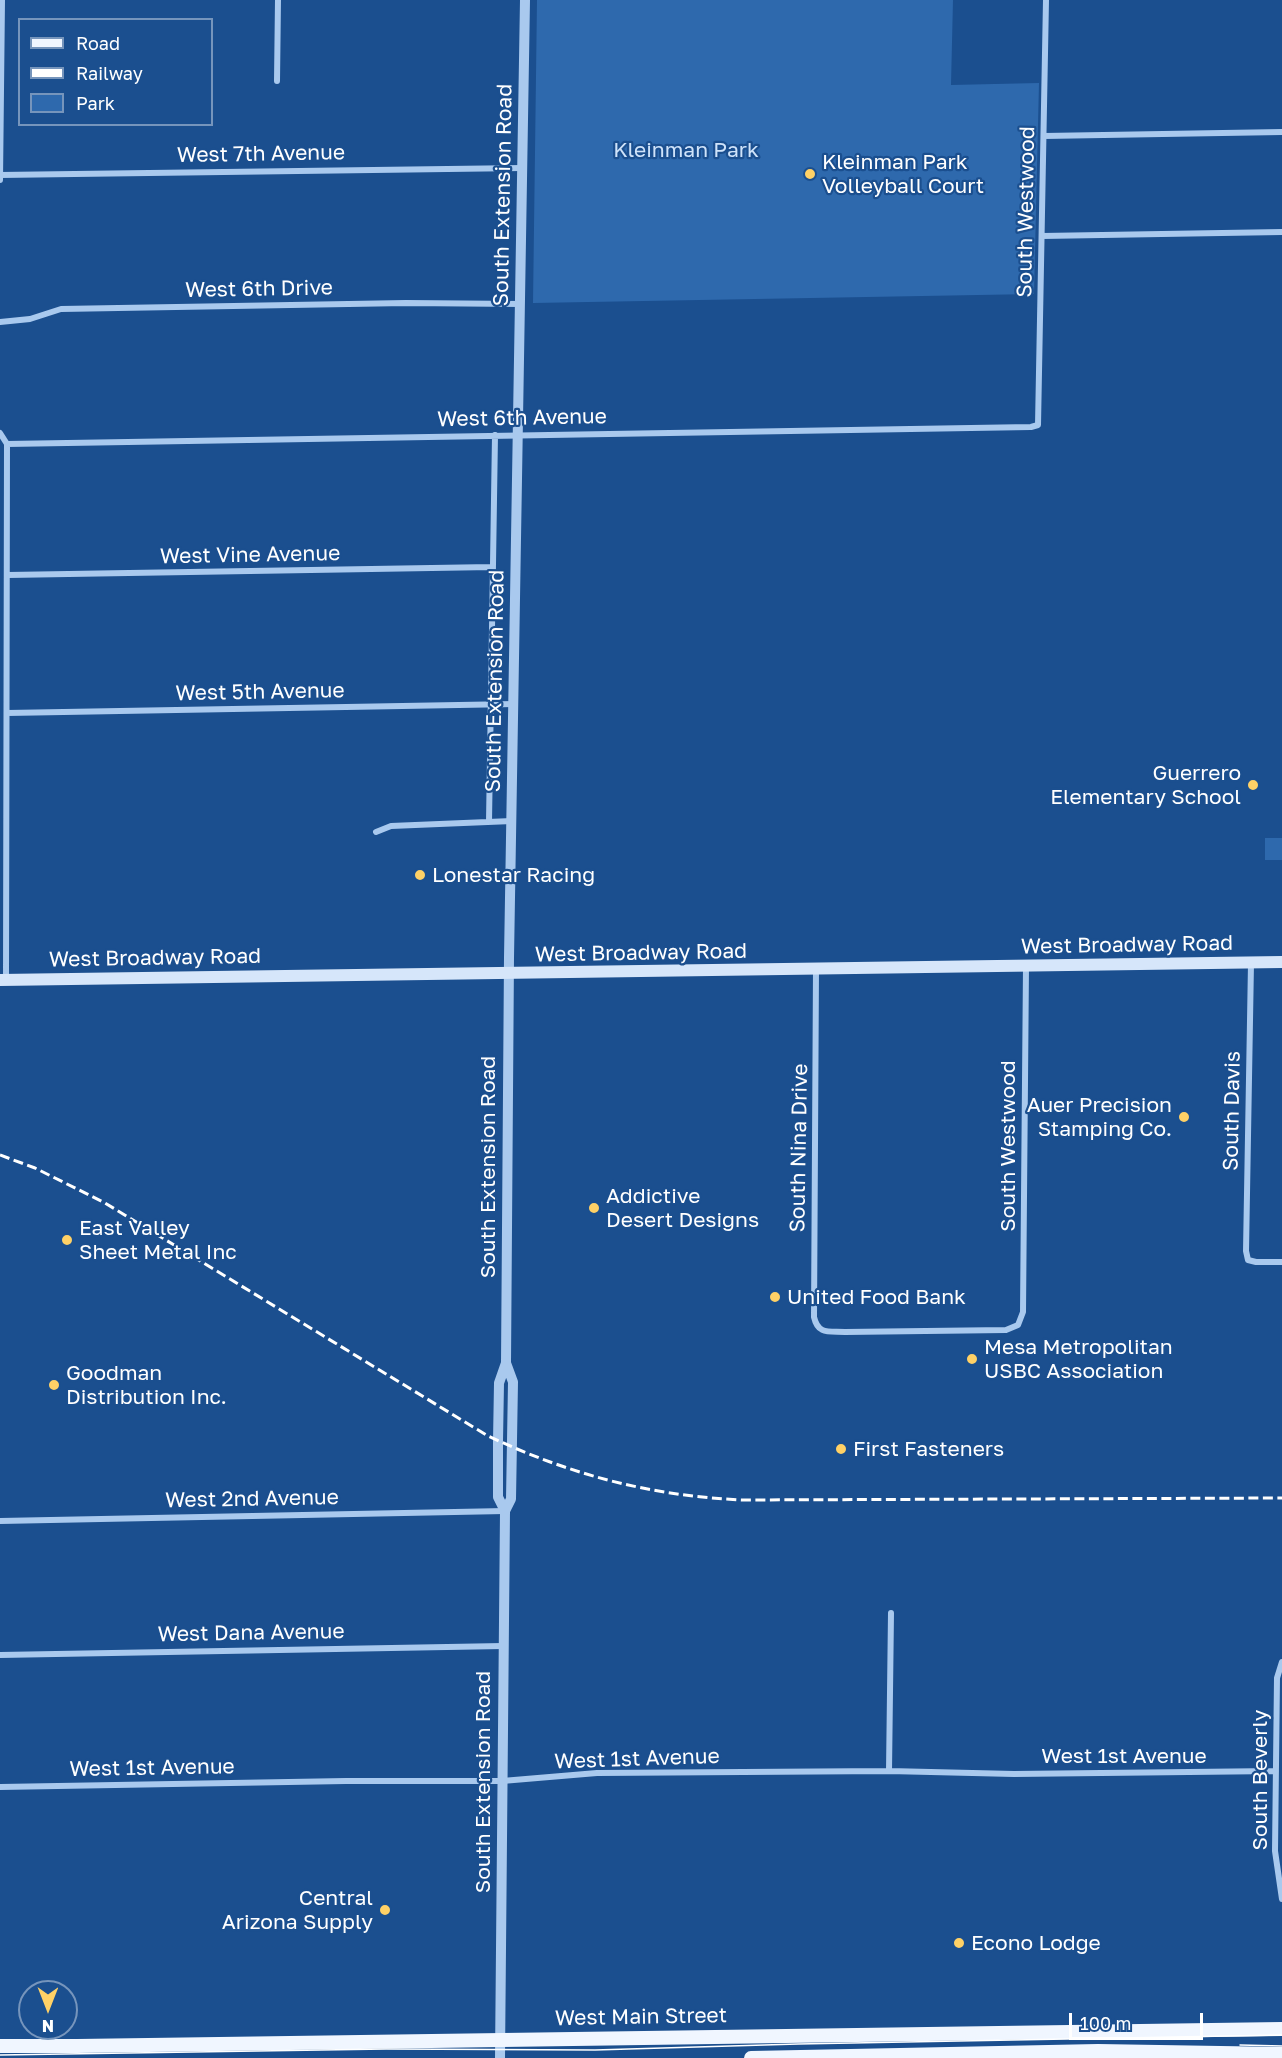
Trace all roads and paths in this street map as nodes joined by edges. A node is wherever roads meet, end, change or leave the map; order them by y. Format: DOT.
graph roads {
  1 [pos="2,0"];
  2 [pos="278,0"];
  3 [pos="525,0"];
  4 [pos="1046,0"];
  5 [pos="1,18"];
  6 [pos="277,81"];
  7 [pos="1,122"];
  8 [pos="1282,132"];
  9 [pos="1044,136"];
  10 [pos="523,168"];
  11 [pos="0,175"];
  12 [pos="0,180"];
  13 [pos="1282,232"];
  14 [pos="1042,236"];
  15 [pos="521,304"];
  16 [pos="0,322"];
  17 [pos="1038,424"];
  18 [pos="0,433"];
  19 [pos="519,434"];
  20 [pos="495,435"];
  21 [pos="6,444"];
  22 [pos="492,567"];
  23 [pos="8,575"];
  24 [pos="490,704"];
  25 [pos="514,704"];
  26 [pos="6,713"];
  27 [pos="512,821"];
  28 [pos="489,822"];
  29 [pos="376,832"];
  30 [pos="1282,962"];
  31 [pos="1251,963"];
  32 [pos="1026,966"];
  33 [pos="816,969"];
  34 [pos="509,974"];
  35 [pos="3,980"];
  36 [pos="1282,1262"];
  37 [pos="816,1326"];
  38 [pos="505,1511"];
  39 [pos="0,1521"];
  40 [pos="891,1613"];
  41 [pos="503,1646"];
  42 [pos="0,1655"];
  43 [pos="1282,1662"];
  44 [pos="889,1772"];
  45 [pos="1276,1772"];
  46 [pos="502,1780"];
  47 [pos="0,1787"];
  48 [pos="1282,1899"];
  49 [pos="1282,2029"];
  50 [pos="0,2046"];
  51 [pos="500,2050"];
  52 [pos="1282,2054"];
  53 [pos="751,2058"];
  1 -- 5 [label="street"];
  2 -- 6 [label="street"];
  3 -- 10 [label="street, South Extension Road"];
  4 -- 9 [label="street, South Westwood"];
  5 -- 7 [label="street"];
  7 -- 11 [label="street"];
  8 -- 9 [label="street"];
  9 -- 14 [label="street, South Westwood"];
  10 -- 11 [label="street, West 7th Avenue"];
  10 -- 15 [label="street, South Extension Road"];
  11 -- 12 [label="street"];
  13 -- 14 [label="street"];
  14 -- 17 [label="street, South Westwood"];
  15 -- 16 [label="street, West 6th Drive"];
  15 -- 19 [label="street, South Extension Road"];
  17 -- 19 [label="street, West 6th Avenue"];
  18 -- 21 [label="street"];
  19 -- 20 [label="street, West 6th Avenue"];
  19 -- 25 [label="street, South Extension Road"];
  20 -- 21 [label="street, West 6th Avenue"];
  20 -- 22 [label="street, South Extension Road"];
  21 -- 23 [label="street"];
  22 -- 23 [label="street, West Vine Avenue"];
  22 -- 24 [label="street, South Extension Road"];
  23 -- 26 [label="street"];
  24 -- 25 [label="street, West 5th Avenue"];
  24 -- 26 [label="street, West 5th Avenue"];
  24 -- 28 [label="street, South Extension Road"];
  25 -- 27 [label="street, South Extension Road"];
  26 -- 35 [label="street"];
  27 -- 28 [label="street"];
  27 -- 34 [label="street, South Extension Road"];
  28 -- 29 [label="street"];
  30 -- 31 [label="main road, West Broadway Road"];
  31 -- 32 [label="main road, West Broadway Road"];
  31 -- 36 [label="street, South Davis"];
  32 -- 33 [label="main road, West Broadway Road"];
  32 -- 37 [label="street, South Westwood"];
  33 -- 34 [label="main road, West Broadway Road"];
  33 -- 37 [label="street, South Nina Drive"];
  34 -- 35 [label="main road, West Broadway Road"];
  34 -- 38 [label="street, South Extension Road"];
  38 -- 39 [label="street, West 2nd Avenue"];
  38 -- 41 [label="street, South Extension Road"];
  40 -- 44 [label="street"];
  41 -- 42 [label="street, West Dana Avenue"];
  41 -- 46 [label="street, South Extension Road"];
  43 -- 45 [label="street, South Beverly"];
  44 -- 45 [label="street, West 1st Avenue"];
  44 -- 46 [label="street, West 1st Avenue"];
  45 -- 48 [label="street, South Beverly"];
  46 -- 47 [label="street, West 1st Avenue"];
  46 -- 51 [label="street, South Extension Road"];
  49 -- 51 [label="main road, West Main Street"];
  50 -- 51 [label="main road, West Main Street"];
  52 -- 53 [label="main road"];
}
